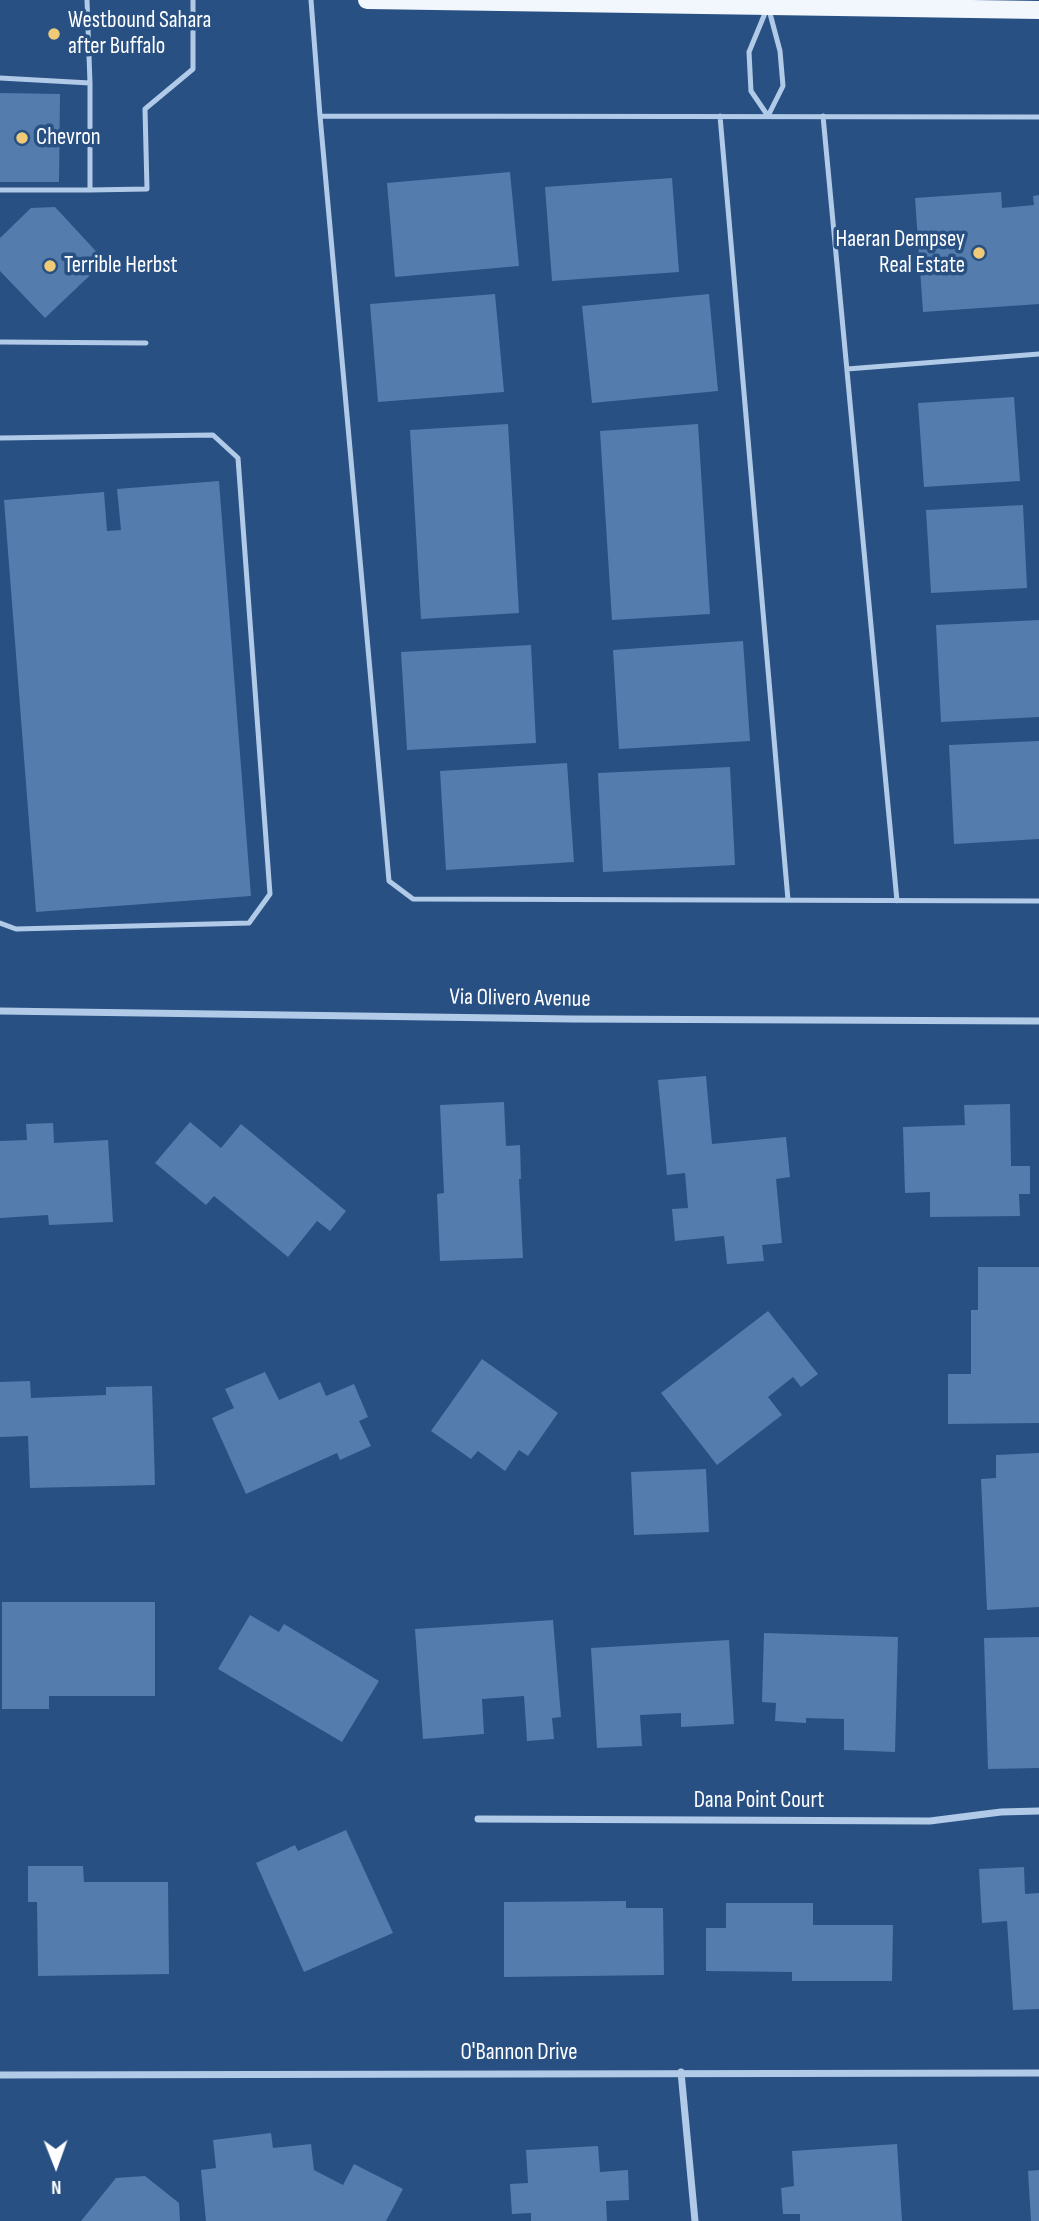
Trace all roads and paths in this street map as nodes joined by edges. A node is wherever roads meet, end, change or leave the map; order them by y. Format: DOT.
graph roads {
  1 [pos="87,0"];
  2 [pos="193,0"];
  3 [pos="311,0"];
  4 [pos="367,0"];
  5 [pos="506,1"];
  6 [pos="769,3"];
  7 [pos="1039,10"];
  8 [pos="0,78"];
  9 [pos="90,83"];
  10 [pos="320,116"];
  11 [pos="720,116"];
  12 [pos="768,116"];
  13 [pos="823,116"];
  14 [pos="1039,117"];
  15 [pos="0,190"];
  16 [pos="90,190"];
  17 [pos="0,342"];
  18 [pos="146,343"];
  19 [pos="1039,354"];
  20 [pos="846,369"];
  21 [pos="0,438"];
  22 [pos="788,900"];
  23 [pos="897,901"];
  24 [pos="1039,901"];
  25 [pos="0,923"];
  26 [pos="0,1011"];
  27 [pos="1039,1021"];
  28 [pos="1039,1811"];
  29 [pos="478,1819"];
  30 [pos="681,2072"];
  31 [pos="1039,2073"];
  32 [pos="0,2075"];
  33 [pos="695,2221"];
  1 -- 9 [label="lane"];
  2 -- 16 [label="lane"];
  3 -- 10 [label="lane"];
  4 -- 5 [label="main road"];
  5 -- 6 [label="main road"];
  6 -- 7 [label="main road"];
  6 -- 12 [label="lane"];
  6 -- 12 [label="lane"];
  8 -- 9 [label="lane"];
  9 -- 16 [label="lane"];
  10 -- 11 [label="lane"];
  10 -- 22 [label="lane"];
  11 -- 12 [label="lane"];
  11 -- 22 [label="lane"];
  12 -- 13 [label="lane"];
  13 -- 14 [label="lane"];
  13 -- 20 [label="lane"];
  15 -- 16 [label="lane"];
  17 -- 18 [label="lane"];
  19 -- 20 [label="lane"];
  20 -- 23 [label="lane"];
  21 -- 25 [label="lane"];
  22 -- 23 [label="lane"];
  23 -- 24 [label="lane"];
  26 -- 27 [label="street, Via Olivero Avenue"];
  28 -- 29 [label="street, Dana Point Court"];
  30 -- 31 [label="street, O'Bannon Drive"];
  30 -- 32 [label="street, O'Bannon Drive"];
  30 -- 33 [label="street"];
}
